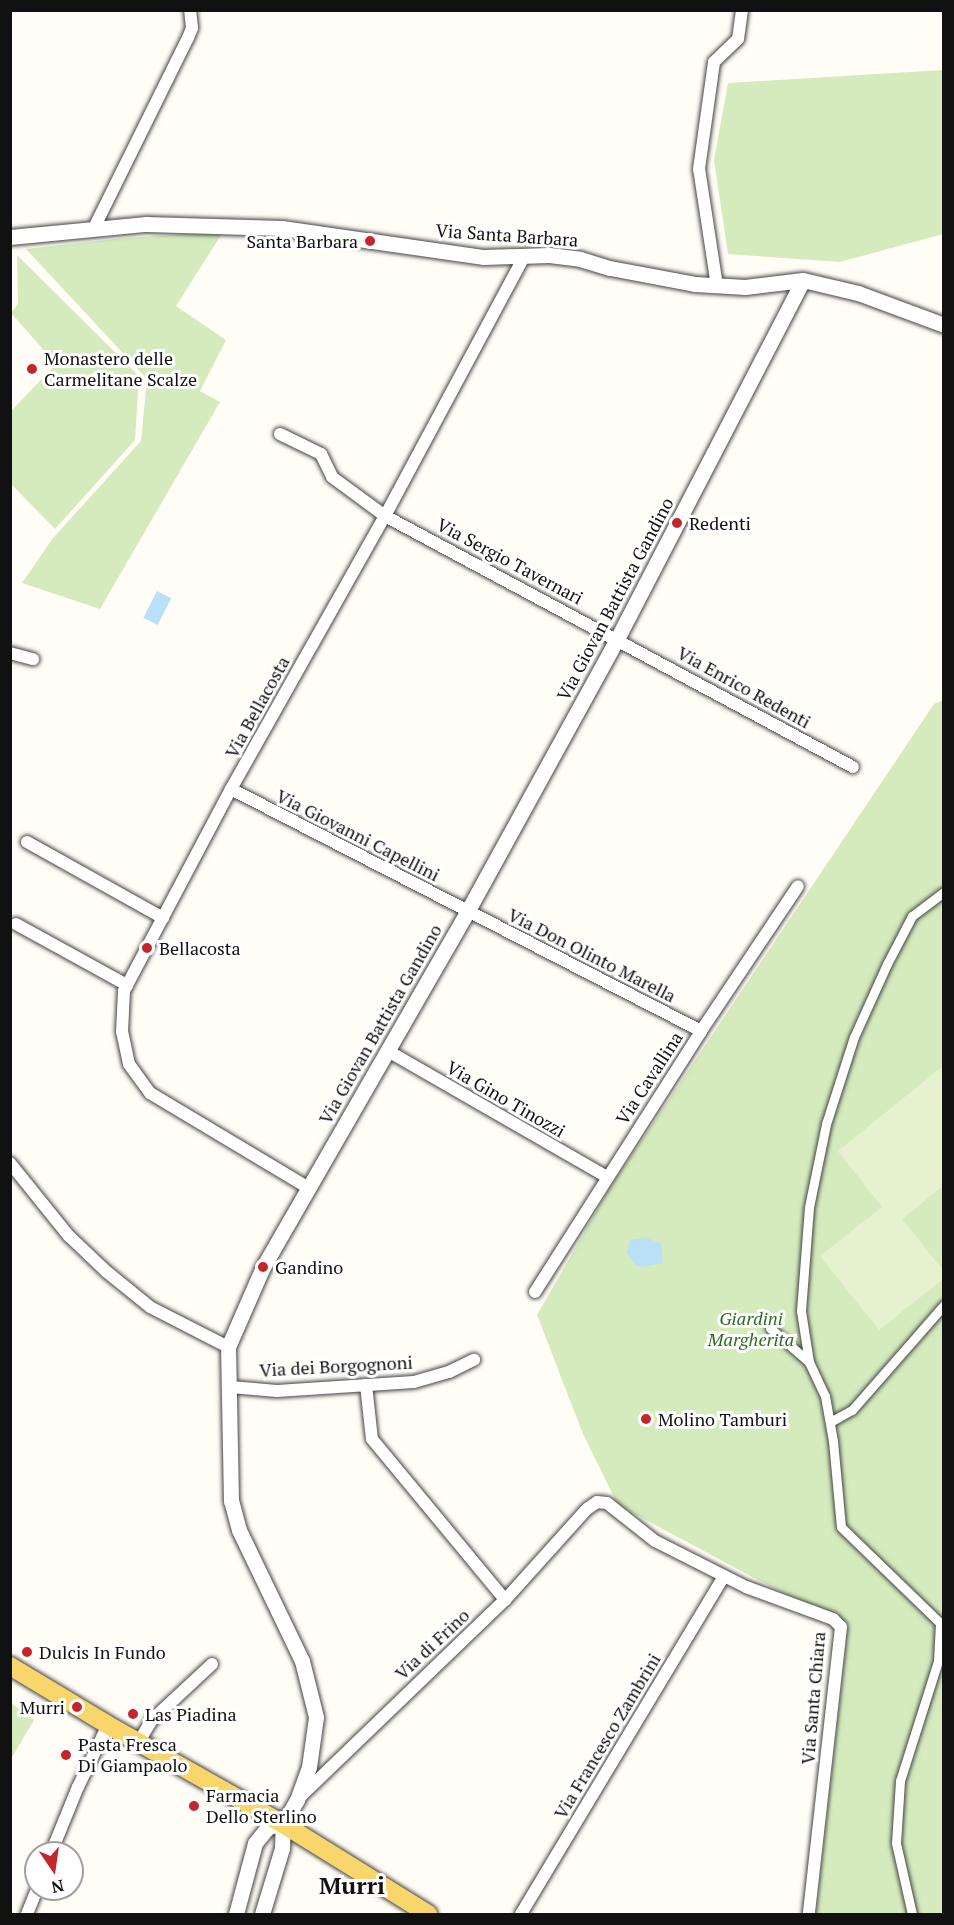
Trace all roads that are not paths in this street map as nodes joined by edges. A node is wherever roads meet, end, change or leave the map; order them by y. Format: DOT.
graph roads {
  1 [pos="190,10"];
  2 [pos="742,10"];
  3 [pos="94,228"];
  4 [pos="10,237"];
  5 [pos="525,255"];
  6 [pos="803,280"];
  7 [pos="717,286"];
  8 [pos="944,325"];
  9 [pos="280,434"];
  10 [pos="385,516"];
  11 [pos="617,639"];
  12 [pos="10,653"];
  13 [pos="33,660"];
  14 [pos="852,767"];
  15 [pos="231,789"];
  16 [pos="27,842"];
  17 [pos="798,886"];
  18 [pos="944,892"];
  19 [pos="467,912"];
  20 [pos="163,918"];
  21 [pos="16,924"];
  22 [pos="127,985"];
  23 [pos="701,1030"];
  24 [pos="388,1051"];
  25 [pos="10,1164"];
  26 [pos="607,1177"];
  27 [pos="307,1187"];
  28 [pos="535,1292"];
  29 [pos="944,1305"];
  30 [pos="770,1328"];
  31 [pos="228,1347"];
  32 [pos="474,1360"];
  33 [pos="809,1362"];
  34 [pos="366,1385"];
  35 [pos="231,1387"];
  36 [pos="830,1422"];
  37 [pos="587,1509"];
  38 [pos="724,1576"];
  39 [pos="505,1600"];
  40 [pos="942,1622"];
  41 [pos="212,1664"];
  42 [pos="10,1666"];
  43 [pos="108,1725"];
  44 [pos="138,1743"];
  45 [pos="297,1800"];
  46 [pos="284,1824"];
  47 [pos="56,1841"];
  48 [pos="243,1886"];
  49 [pos="268,1892"];
  50 [pos="236,1914"];
  51 [pos="262,1914"];
  52 [pos="428,1914"];
  53 [pos="521,1914"];
  54 [pos="809,1914"];
  55 [pos="914,1914"];
  1 -- 3 [label="street"];
  2 -- 7 [label="street"];
  3 -- 4 [label="street, Via Santa Barbara"];
  3 -- 5 [label="street, Via Santa Barbara"];
  5 -- 7 [label="street, Via Santa Barbara"];
  5 -- 10 [label="street, Via Bellacosta"];
  6 -- 7 [label="street, Via Santa Barbara"];
  6 -- 8 [label="street, Via Santa Barbara"];
  6 -- 11 [label="street, Via Giovan Battista Gandino"];
  9 -- 10 [label="street"];
  10 -- 11 [label="street, Via Sergio Tavernari"];
  10 -- 15 [label="street, Via Bellacosta"];
  11 -- 14 [label="street, Via Enrico Redenti"];
  11 -- 19 [label="street, Via Giovan Battista Gandino"];
  12 -- 13 [label="street"];
  15 -- 19 [label="street, Via Giovanni Capellini"];
  15 -- 20 [label="street, Via Bellacosta"];
  16 -- 20 [label="street"];
  17 -- 23 [label="street, Via Cavallina"];
  18 -- 33 [label="street"];
  19 -- 23 [label="street, Via Don Olinto Marella"];
  19 -- 24 [label="street, Via Giovan Battista Gandino"];
  20 -- 22 [label="street, Via Bellacosta"];
  21 -- 22 [label="street"];
  22 -- 27 [label="street, Via Bellacosta"];
  23 -- 26 [label="street, Via Cavallina"];
  24 -- 26 [label="street, Via Gino Tinozzi"];
  24 -- 27 [label="street, Via Giovan Battista Gandino"];
  25 -- 31 [label="street"];
  26 -- 28 [label="street, Via Cavallina"];
  27 -- 31 [label="street, Via Giovan Battista Gandino"];
  29 -- 36 [label="street"];
  30 -- 33 [label="street"];
  31 -- 35 [label="street, Via Giovan Battista Gandino"];
  32 -- 34 [label="street, Via dei Borgognoni"];
  33 -- 36 [label="street"];
  34 -- 35 [label="street, Via dei Borgognoni"];
  34 -- 39 [label="street"];
  35 -- 45 [label="street, Via Giovan Battista Gandino"];
  36 -- 40 [label="street"];
  37 -- 38 [label="street, Via Santa Chiara"];
  37 -- 39 [label="street, Via di Frino"];
  38 -- 53 [label="street, Via Francesco Zambrini"];
  38 -- 54 [label="street, Via Santa Chiara"];
  39 -- 45 [label="street, Via di Frino"];
  40 -- 55 [label="street"];
  41 -- 44 [label="street"];
  42 -- 43 [label="main road"];
  43 -- 44 [label="main road"];
  43 -- 47 [label="street"];
  44 -- 46 [label="main road"];
  45 -- 46 [label="street, Via Giovan Battista Gandino"];
  46 -- 48 [label="street"];
  46 -- 49 [label="street"];
  46 -- 52 [label="main road"];
  48 -- 49 [label="street"];
  48 -- 50 [label="street"];
  49 -- 51 [label="street"];
}
